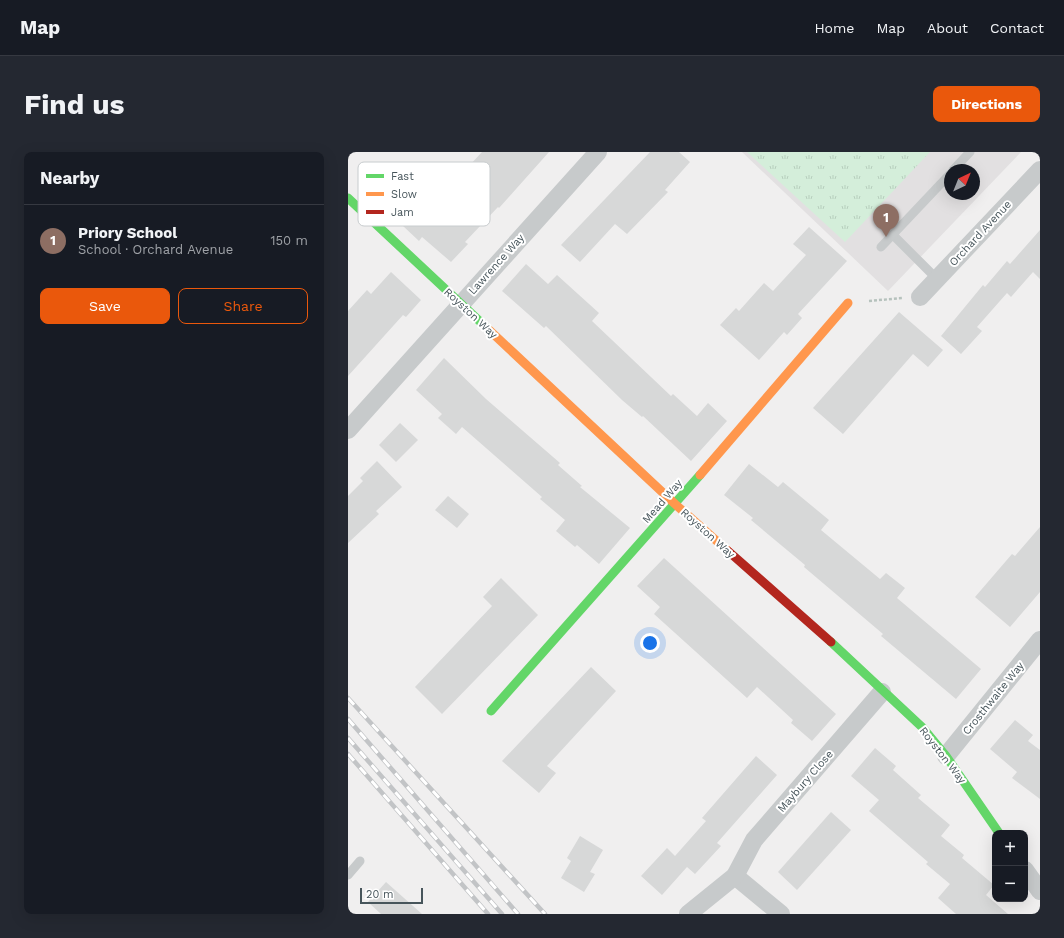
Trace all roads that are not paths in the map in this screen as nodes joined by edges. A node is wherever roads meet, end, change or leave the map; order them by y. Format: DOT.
graph roads {
  1 [pos="598,152"];
  2 [pos="970,152"];
  3 [pos="959,164"];
  4 [pos="1040,170"];
  5 [pos="944,180"];
  6 [pos="348,198"];
  7 [pos="358,207"];
  8 [pos="378,226"];
  9 [pos="893,235"];
  10 [pos="881,247"];
  11 [pos="937,279"];
  12 [pos="920,297"];
  13 [pos="461,303"];
  14 [pos="848,303"];
  15 [pos="348,430"];
  16 [pos="676,504"];
  17 [pos="1040,640"];
  18 [pos="882,692"];
  19 [pos="491,711"];
  20 [pos="946,756"];
  21 [pos="998,830"];
  22 [pos="360,861"];
  23 [pos="1028,874"];
  24 [pos="348,875"];
  25 [pos="736,876"];
  26 [pos="1040,891"];
  27 [pos="688,914"];
  28 [pos="782,914"];
  1 -- 13 [label="street, Lawrence Way"];
  2 -- 3 [label="lane"];
  4 -- 11 [label="street, Orchard Avenue"];
  5 -- 9 [label="lane"];
  6 -- 7 [label="street, Royston Way"];
  8 -- 13 [label="street, Royston Way"];
  9 -- 10 [label="lane"];
  9 -- 11 [label="lane"];
  11 -- 12 [label="street, Orchard Avenue"];
  13 -- 15 [label="street, Lawrence Way"];
  13 -- 16 [label="street, Royston Way"];
  14 -- 16 [label="street, Mead Way"];
  16 -- 18 [label="street, Royston Way"];
  16 -- 19 [label="street, Mead Way"];
  17 -- 20 [label="street, Crosthwaite Way"];
  18 -- 20 [label="street, Royston Way"];
  18 -- 25 [label="street, Maybury Close"];
  20 -- 21 [label="street, Royston Way"];
  22 -- 24 [label="lane"];
  23 -- 26 [label="street"];
  25 -- 27 [label="street, Maybury Close"];
  25 -- 28 [label="street"];
}
